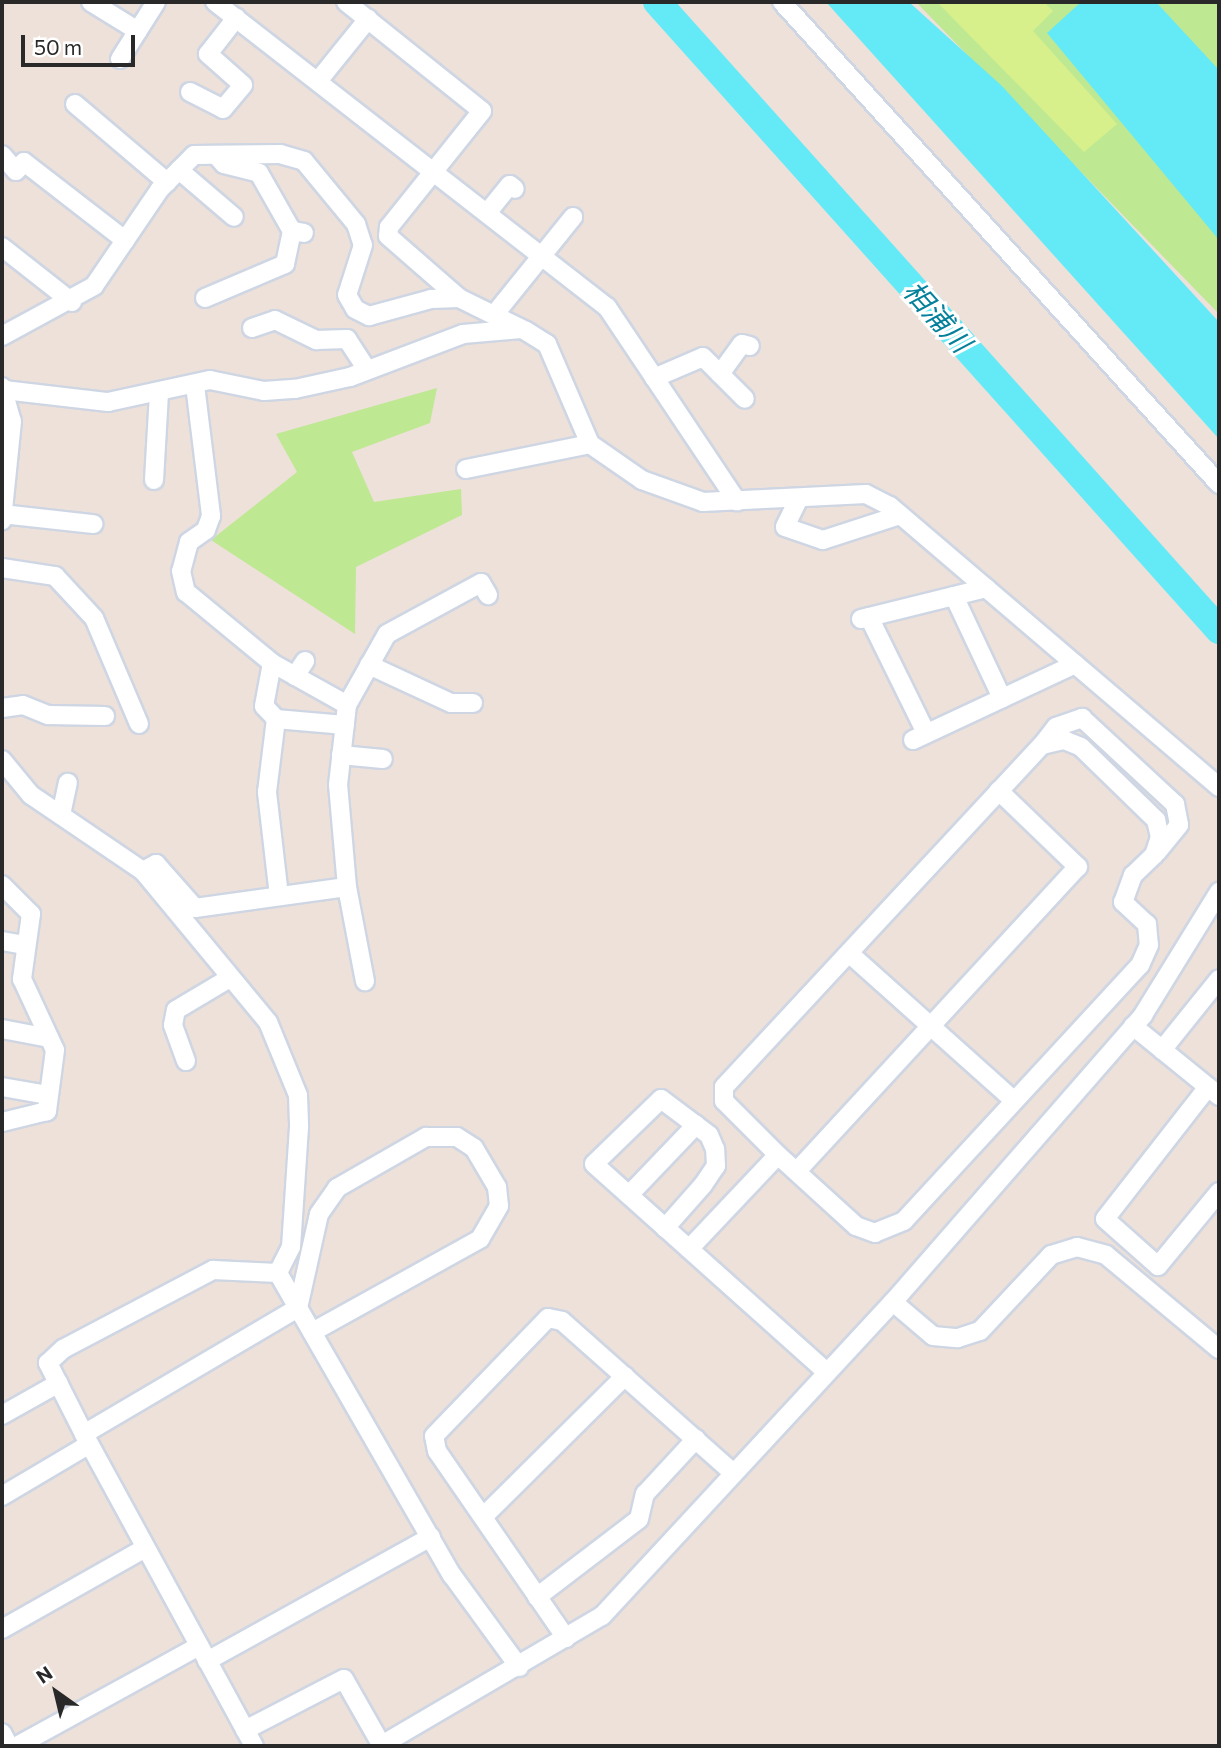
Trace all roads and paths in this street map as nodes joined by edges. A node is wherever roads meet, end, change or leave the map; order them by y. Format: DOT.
graph roads {
  1 [pos="91,2"];
  2 [pos="156,2"];
  3 [pos="215,2"];
  4 [pos="346,2"];
  5 [pos="782,2"];
  6 [pos="236,18"];
  7 [pos="368,19"];
  8 [pos="138,30"];
  9 [pos="120,59"];
  10 [pos="318,81"];
  11 [pos="190,92"];
  12 [pos="75,104"];
  13 [pos="2,155"];
  14 [pos="216,155"];
  15 [pos="433,171"];
  16 [pos="173,176"];
  17 [pos="510,185"];
  18 [pos="487,213"];
  19 [pos="234,217"];
  20 [pos="573,217"];
  21 [pos="125,240"];
  22 [pos="2,247"];
  23 [pos="539,253"];
  24 [pos="205,298"];
  25 [pos="459,298"];
  26 [pos="72,302"];
  27 [pos="494,316"];
  28 [pos="253,328"];
  29 [pos="521,328"];
  30 [pos="2,336"];
  31 [pos="750,346"];
  32 [pos="365,367"];
  33 [pos="720,374"];
  34 [pos="654,378"];
  35 [pos="195,385"];
  36 [pos="3,389"];
  37 [pos="159,392"];
  38 [pos="745,399"];
  39 [pos="590,444"];
  40 [pos="466,469"];
  41 [pos="154,480"];
  42 [pos="1219,484"];
  43 [pos="799,498"];
  44 [pos="737,501"];
  45 [pos="901,515"];
  46 [pos="2,517"];
  47 [pos="93,524"];
  48 [pos="2,568"];
  49 [pos="986,587"];
  50 [pos="488,595"];
  51 [pos="954,596"];
  52 [pos="272,663"];
  53 [pos="1075,664"];
  54 [pos="369,665"];
  55 [pos="1002,698"];
  56 [pos="473,703"];
  57 [pos="347,705"];
  58 [pos="2,708"];
  59 [pos="105,716"];
  60 [pos="276,719"];
  61 [pos="139,723"];
  62 [pos="345,724"];
  63 [pos="1042,745"];
  64 [pos="341,755"];
  65 [pos="383,759"];
  66 [pos="2,760"];
  67 [pos="68,783"];
  68 [pos="1219,787"];
  69 [pos="999,791"];
  70 [pos="61,815"];
  71 [pos="1154,855"];
  72 [pos="143,871"];
  73 [pos="2,886"];
  74 [pos="348,887"];
  75 [pos="1219,892"];
  76 [pos="279,897"];
  77 [pos="2,941"];
  78 [pos="24,945"];
  79 [pos="850,954"];
  80 [pos="359,972"];
  81 [pos="230,978"];
  82 [pos="1219,979"];
  83 [pos="931,1026"];
  84 [pos="1133,1026"];
  85 [pos="2,1029"];
  86 [pos="49,1038"];
  87 [pos="1162,1050"];
  88 [pos="186,1060"];
  89 [pos="2,1087"];
  90 [pos="1215,1090"];
  91 [pos="48,1095"];
  92 [pos="1012,1099"];
  93 [pos="2,1122"];
  94 [pos="696,1125"];
  95 [pos="778,1155"];
  96 [pos="797,1171"];
  97 [pos="1219,1192"];
  98 [pos="629,1195"];
  99 [pos="665,1228"];
  100 [pos="689,1249"];
  101 [pos="278,1273"];
  102 [pos="893,1302"];
  103 [pos="298,1308"];
  104 [pos="312,1332"];
  105 [pos="1219,1349"];
  106 [pos="827,1372"];
  107 [pos="625,1376"];
  108 [pos="59,1383"];
  109 [pos="2,1415"];
  110 [pos="696,1439"];
  111 [pos="86,1440"];
  112 [pos="733,1473"];
  113 [pos="2,1496"];
  114 [pos="483,1517"];
  115 [pos="431,1537"];
  116 [pos="145,1548"];
  117 [pos="537,1597"];
  118 [pos="2,1629"];
  119 [pos="566,1638"];
  120 [pos="203,1654"];
  121 [pos="519,1667"];
  122 [pos="245,1730"];
  123 [pos="2,1732"];
  124 [pos="9,1746"];
  125 [pos="17,1746"];
  126 [pos="254,1746"];
  127 [pos="381,1746"];
  1 -- 8 [label="street"];
  2 -- 8 [label="street"];
  3 -- 6 [label="street"];
  4 -- 7 [label="street"];
  5 -- 42 [label="street"];
  6 -- 10 [label="street"];
  6 -- 11 [label="street"];
  7 -- 10 [label="street"];
  7 -- 15 [label="street"];
  8 -- 9 [label="street"];
  10 -- 15 [label="street"];
  12 -- 16 [label="street"];
  13 -- 21 [label="street"];
  14 -- 16 [label="street"];
  14 -- 24 [label="street"];
  14 -- 25 [label="street"];
  15 -- 18 [label="street"];
  15 -- 25 [label="street"];
  16 -- 19 [label="street"];
  16 -- 21 [label="street"];
  17 -- 18 [label="street"];
  18 -- 23 [label="street"];
  20 -- 23 [label="street"];
  21 -- 26 [label="street"];
  22 -- 26 [label="street"];
  23 -- 27 [label="street"];
  23 -- 34 [label="street"];
  25 -- 27 [label="street"];
  26 -- 30 [label="street"];
  27 -- 29 [label="street"];
  28 -- 32 [label="street"];
  29 -- 32 [label="street"];
  29 -- 39 [label="street"];
  31 -- 33 [label="street"];
  32 -- 35 [label="street"];
  33 -- 34 [label="street"];
  33 -- 38 [label="street"];
  34 -- 44 [label="street"];
  35 -- 37 [label="street"];
  35 -- 52 [label="street"];
  36 -- 37 [label="street"];
  36 -- 46 [label="street"];
  37 -- 41 [label="street"];
  39 -- 40 [label="street"];
  39 -- 44 [label="street"];
  43 -- 44 [label="street"];
  43 -- 45 [label="street"];
  43 -- 45 [label="street"];
  45 -- 49 [label="street"];
  46 -- 47 [label="street"];
  48 -- 61 [label="street"];
  49 -- 51 [label="street"];
  49 -- 53 [label="street"];
  50 -- 54 [label="street"];
  51 -- 55 [label="street"];
  51 -- 55 [label="street"];
  52 -- 57 [label="street"];
  52 -- 60 [label="street"];
  53 -- 55 [label="street"];
  53 -- 68 [label="street"];
  54 -- 56 [label="street"];
  54 -- 57 [label="street"];
  57 -- 62 [label="street"];
  58 -- 59 [label="street"];
  60 -- 62 [label="street"];
  60 -- 76 [label="street"];
  62 -- 64 [label="street"];
  63 -- 69 [label="street"];
  63 -- 71 [label="street"];
  63 -- 71 [label="street"];
  64 -- 65 [label="street"];
  64 -- 74 [label="street"];
  66 -- 70 [label="street"];
  67 -- 70 [label="street"];
  69 -- 79 [label="street"];
  69 -- 83 [label="street"];
  70 -- 72 [label="street"];
  71 -- 92 [label="street"];
  72 -- 76 [label="street"];
  72 -- 81 [label="street"];
  73 -- 78 [label="street"];
  74 -- 76 [label="street"];
  74 -- 80 [label="street"];
  75 -- 84 [label="street"];
  77 -- 78 [label="street"];
  78 -- 86 [label="street"];
  79 -- 83 [label="street"];
  79 -- 95 [label="street"];
  81 -- 88 [label="street"];
  81 -- 101 [label="street"];
  82 -- 87 [label="street"];
  83 -- 92 [label="street"];
  83 -- 96 [label="street"];
  84 -- 87 [label="street"];
  84 -- 102 [label="street"];
  85 -- 86 [label="street"];
  86 -- 91 [label="street"];
  87 -- 90 [label="street"];
  89 -- 91 [label="street"];
  90 -- 97 [label="street"];
  91 -- 93 [label="street"];
  92 -- 96 [label="street"];
  94 -- 98 [label="street"];
  94 -- 98 [label="street"];
  94 -- 99 [label="street"];
  95 -- 96 [label="street"];
  95 -- 100 [label="street"];
  98 -- 99 [label="street"];
  99 -- 100 [label="street"];
  100 -- 106 [label="street"];
  101 -- 103 [label="street"];
  101 -- 108 [label="street"];
  102 -- 105 [label="street"];
  102 -- 106 [label="street"];
  103 -- 104 [label="street"];
  103 -- 104 [label="street"];
  103 -- 111 [label="street"];
  104 -- 115 [label="street"];
  106 -- 112 [label="street"];
  107 -- 110 [label="street"];
  107 -- 114 [label="street"];
  107 -- 114 [label="street"];
  108 -- 109 [label="street"];
  108 -- 111 [label="street"];
  110 -- 112 [label="street"];
  110 -- 117 [label="street"];
  111 -- 113 [label="street"];
  111 -- 116 [label="street"];
  112 -- 119 [label="street"];
  114 -- 117 [label="street"];
  115 -- 120 [label="street"];
  115 -- 121 [label="street"];
  116 -- 118 [label="street"];
  116 -- 120 [label="street"];
  117 -- 119 [label="street"];
  119 -- 121 [label="street"];
  120 -- 122 [label="street"];
  120 -- 125 [label="street"];
  121 -- 127 [label="street"];
  122 -- 126 [label="street"];
  122 -- 127 [label="street"];
  123 -- 124 [label="street"];
}
